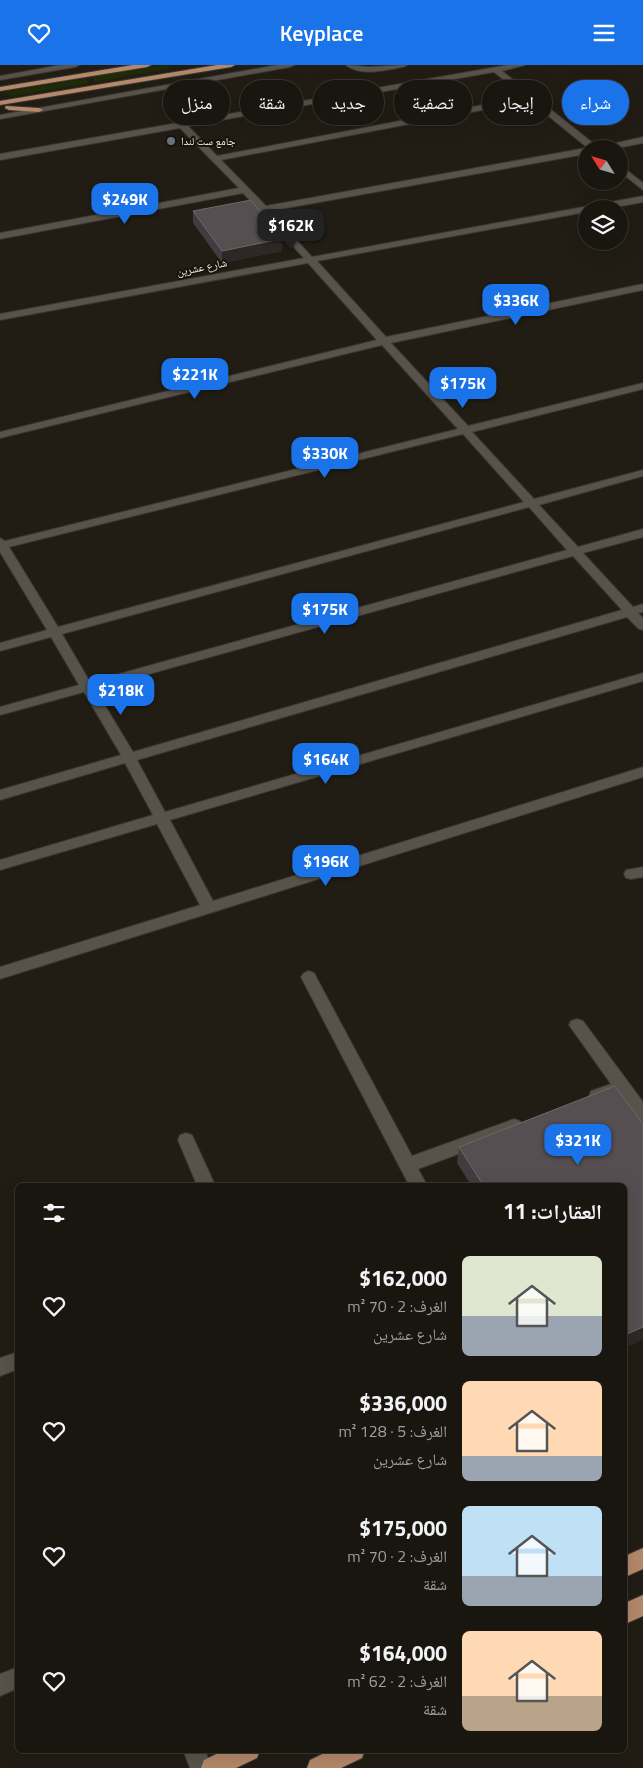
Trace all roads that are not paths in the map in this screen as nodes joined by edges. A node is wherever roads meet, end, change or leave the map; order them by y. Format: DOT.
graph roads {
  1 [pos="75,65"];
  2 [pos="147,65"];
  3 [pos="231,65"];
  4 [pos="290,65"];
  5 [pos="350,65"];
  6 [pos="403,65"];
  7 [pos="521,65"];
  8 [pos="496,69"];
  9 [pos="0,78"];
  10 [pos="510,80"];
  11 [pos="0,89"];
  12 [pos="0,103"];
  13 [pos="0,107"];
  14 [pos="482,108"];
  15 [pos="39,110"];
  16 [pos="552,114"];
  17 [pos="230,115"];
  18 [pos="0,117"];
  19 [pos="176,125"];
  20 [pos="182,125"];
  21 [pos="586,140"];
  22 [pos="643,140"];
  23 [pos="628,143"];
  24 [pos="578,152"];
  25 [pos="0,157"];
  26 [pos="214,159"];
  27 [pos="628,174"];
  28 [pos="643,187"];
  29 [pos="245,189"];
  30 [pos="643,199"];
  31 [pos="628,202"];
  32 [pos="264,209"];
  33 [pos="578,211"];
  34 [pos="0,236"];
  35 [pos="310,260"];
  36 [pos="643,287"];
  37 [pos="0,317"];
  38 [pos="384,341"];
  39 [pos="643,387"];
  40 [pos="466,431"];
  41 [pos="0,435"];
  42 [pos="643,473"];
  43 [pos="532,503"];
  44 [pos="643,533"];
  45 [pos="1,544"];
  46 [pos="577,551"];
  47 [pos="637,610"];
  48 [pos="643,625"];
  49 [pos="55,632"];
  50 [pos="0,647"];
  51 [pos="643,677"];
  52 [pos="88,686"];
  53 [pos="0,711"];
  54 [pos="129,757"];
  55 [pos="643,772"];
  56 [pos="0,795"];
  57 [pos="161,818"];
  58 [pos="0,865"];
  59 [pos="209,908"];
  60 [pos="0,973"];
  61 [pos="309,977"];
  62 [pos="577,1025"];
  63 [pos="623,1087"];
  64 [pos="586,1100"];
  65 [pos="643,1115"];
  66 [pos="529,1121"];
  67 [pos="186,1140"];
  68 [pos="408,1165"];
  69 [pos="205,1183"];
  70 [pos="417,1183"];
  71 [pos="15,1361"];
  72 [pos="0,1367"];
  73 [pos="643,1558"];
  74 [pos="627,1566"];
  75 [pos="643,1605"];
  76 [pos="627,1613"];
  77 [pos="15,1678"];
  78 [pos="0,1685"];
  79 [pos="195,1753"];
  80 [pos="244,1753"];
  81 [pos="348,1753"];
  82 [pos="201,1768"];
  83 [pos="212,1768"];
  84 [pos="318,1768"];
  1 -- 9 [label="street"];
  2 -- 11 [label="main road"];
  3 -- 12 [label="main road"];
  4 -- 15 [label="street"];
  5 -- 6 [label="street"];
  7 -- 8 [label="street"];
  8 -- 10 [label="street"];
  8 -- 17 [label="street"];
  13 -- 15 [label="main road"];
  14 -- 26 [label="street"];
  15 -- 18 [label="street"];
  16 -- 21 [label="street"];
  19 -- 25 [label="street"];
  20 -- 26 [label="street"];
  22 -- 23 [label="street"];
  24 -- 32 [label="street"];
  26 -- 29 [label="street"];
  27 -- 28 [label="street"];
  29 -- 32 [label="street"];
  29 -- 34 [label="street"];
  30 -- 31 [label="street, شارع عشرين"];
  32 -- 35 [label="street"];
  33 -- 35 [label="street, شارع عشرين"];
  35 -- 37 [label="street, شارع عشرين"];
  35 -- 38 [label="street"];
  36 -- 38 [label="street"];
  38 -- 40 [label="street"];
  38 -- 41 [label="street"];
  39 -- 40 [label="street"];
  40 -- 43 [label="street"];
  40 -- 45 [label="street"];
  42 -- 43 [label="street"];
  43 -- 46 [label="street"];
  43 -- 49 [label="street"];
  44 -- 46 [label="street"];
  45 -- 49 [label="street"];
  46 -- 47 [label="street"];
  46 -- 52 [label="street"];
  47 -- 48 [label="street"];
  47 -- 54 [label="street"];
  49 -- 50 [label="street"];
  49 -- 52 [label="street"];
  51 -- 57 [label="street"];
  52 -- 53 [label="street"];
  52 -- 54 [label="street"];
  54 -- 56 [label="street"];
  54 -- 57 [label="street"];
  55 -- 59 [label="street"];
  57 -- 58 [label="street"];
  57 -- 59 [label="street"];
  59 -- 60 [label="street"];
  61 -- 68 [label="street"];
  62 -- 63 [label="street"];
  63 -- 64 [label="street"];
  63 -- 65 [label="street"];
  66 -- 68 [label="street"];
  67 -- 69 [label="street"];
  68 -- 70 [label="street"];
  71 -- 72 [label="street"];
  73 -- 74 [label="main road"];
  75 -- 76 [label="main road"];
  77 -- 78 [label="street"];
  79 -- 82 [label="street"];
  80 -- 83 [label="main road"];
  81 -- 84 [label="main road"];
}
